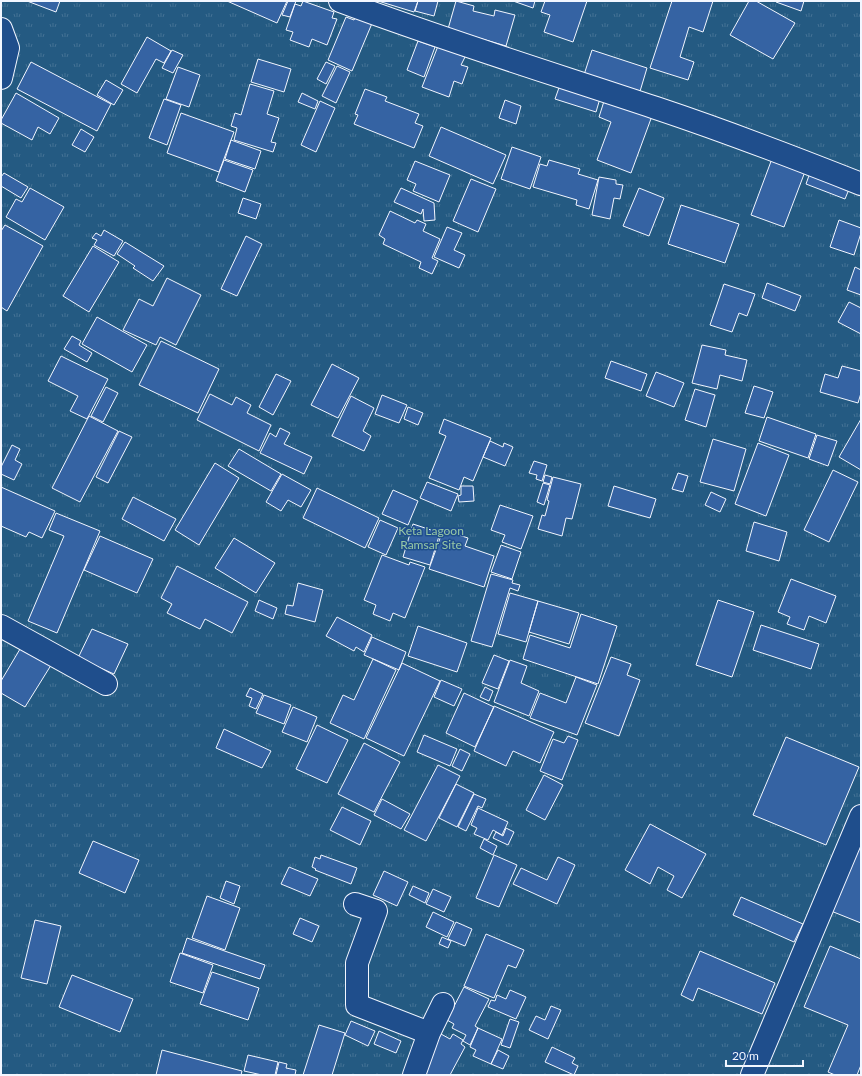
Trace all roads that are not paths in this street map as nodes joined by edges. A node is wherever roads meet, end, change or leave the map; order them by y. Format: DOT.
graph roads {
  1 [pos="340,1"];
  2 [pos="1,29"];
  3 [pos="1,78"];
  4 [pos="861,184"];
  5 [pos="1,626"];
  6 [pos="106,684"];
  7 [pos="861,816"];
  8 [pos="355,904"];
  9 [pos="443,1004"];
  10 [pos="429,1033"];
  11 [pos="414,1075"];
  12 [pos="752,1075"];
  1 -- 4 [label="street"];
  2 -- 3 [label="street"];
  5 -- 6 [label="street"];
  7 -- 12 [label="street"];
  8 -- 10 [label="street"];
  9 -- 10 [label="street"];
  10 -- 11 [label="street"];
}
